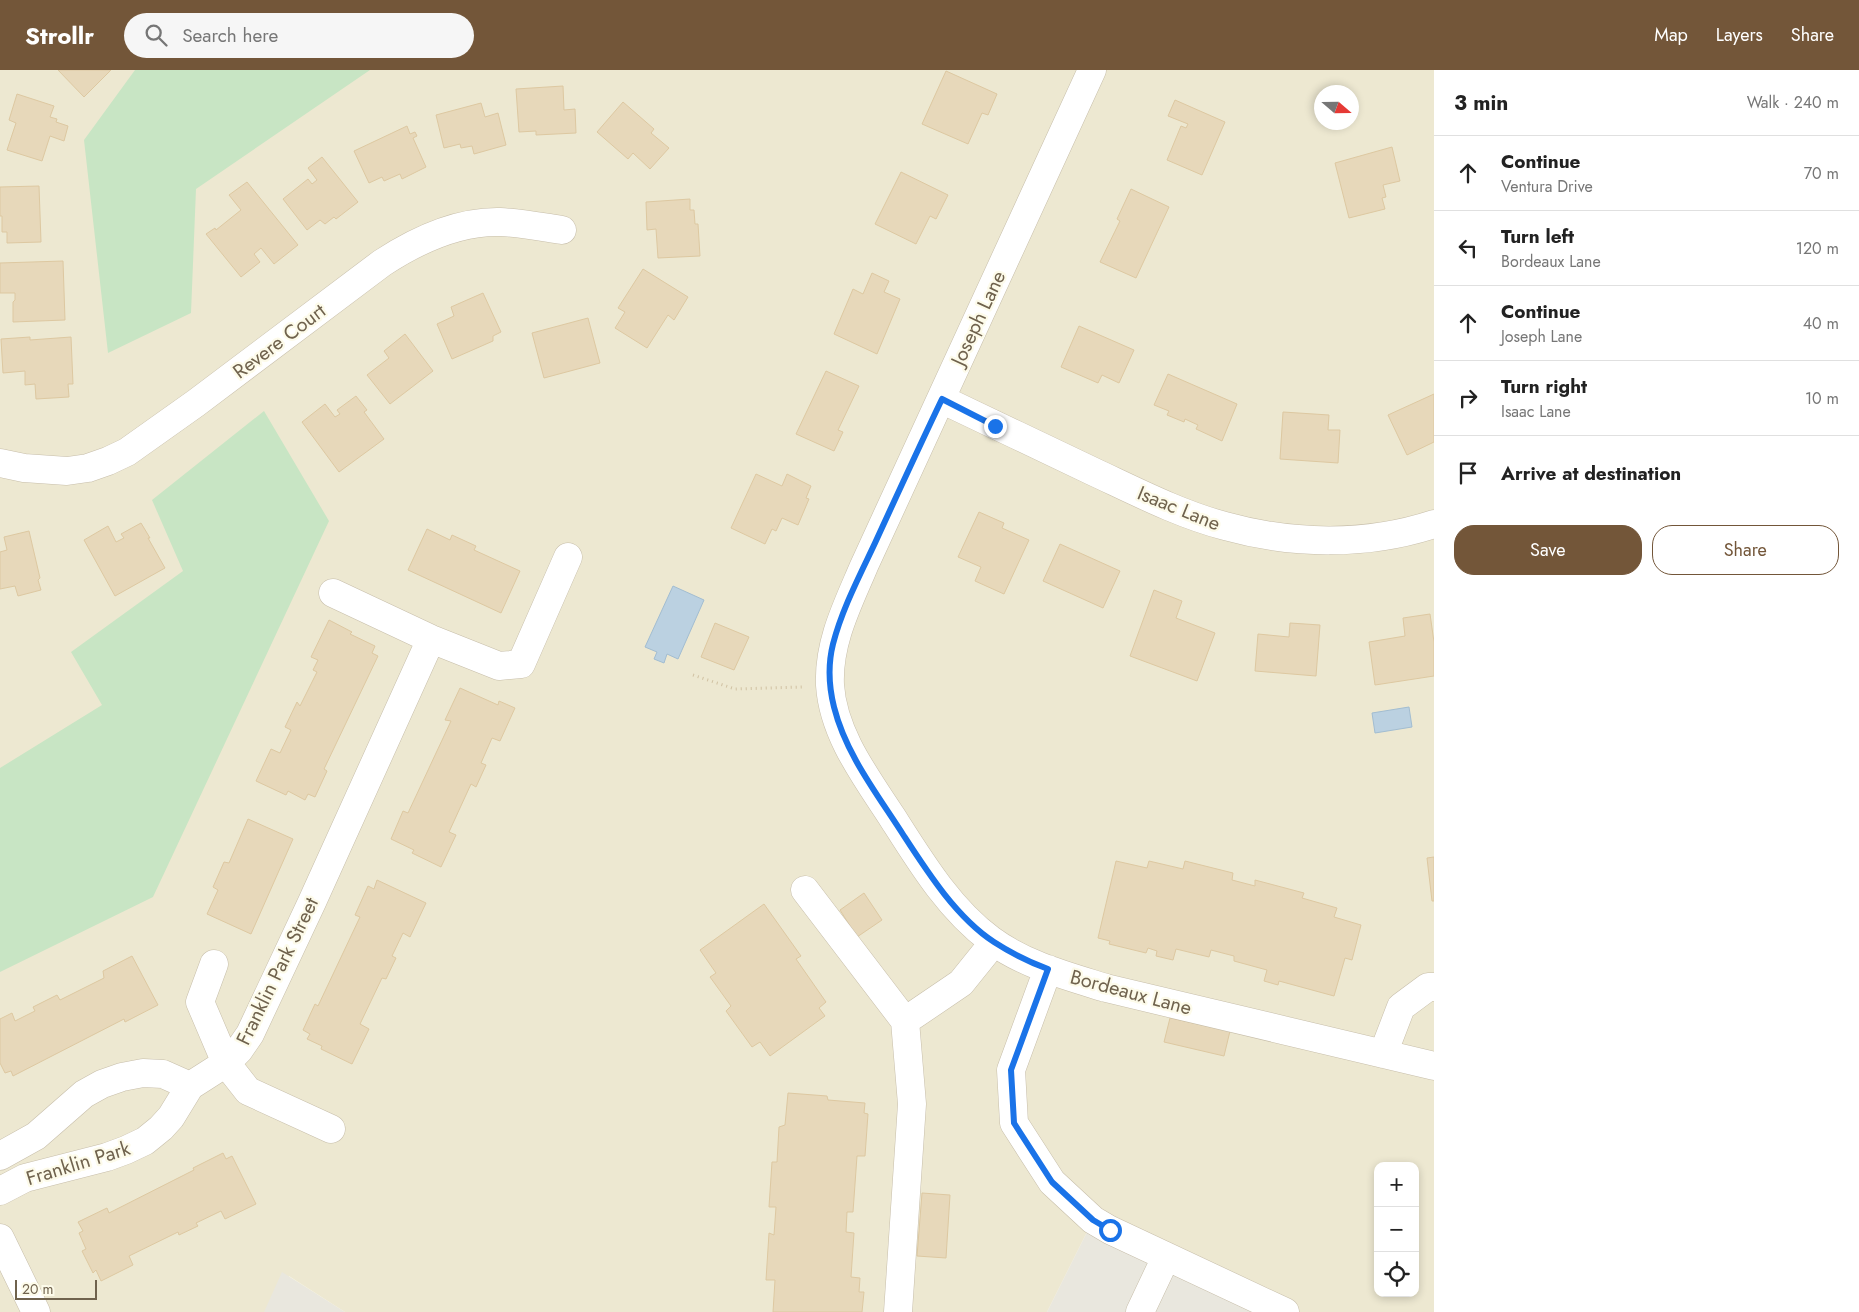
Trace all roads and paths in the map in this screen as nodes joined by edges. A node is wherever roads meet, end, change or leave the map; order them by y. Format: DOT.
graph roads {
  1 [pos="1092,70"];
  2 [pos="562,230"];
  3 [pos="942,399"];
  4 [pos="0,463"];
  5 [pos="1434,524"];
  6 [pos="568,556"];
  7 [pos="864,566"];
  8 [pos="333,594"];
  9 [pos="431,639"];
  10 [pos="693,676"];
  11 [pos="830,686"];
  12 [pos="805,890"];
  13 [pos="994,942"];
  14 [pos="214,964"];
  15 [pos="1048,969"];
  16 [pos="1434,986"];
  17 [pos="905,1021"];
  18 [pos="1382,1054"];
  19 [pos="226,1063"];
  20 [pos="1434,1066"];
  21 [pos="190,1086"];
  22 [pos="331,1129"];
  23 [pos="0,1156"];
  24 [pos="0,1191"];
  25 [pos="0,1238"];
  26 [pos="1166,1257"];
  27 [pos="36,1312"];
  28 [pos="898,1312"];
  29 [pos="1140,1312"];
  30 [pos="1285,1312"];
  1 -- 3 [label="street, Joseph Lane"];
  2 -- 4 [label="street, Revere Court"];
  3 -- 5 [label="street, Isaac Lane"];
  3 -- 7 [label="street, Joseph Lane"];
  6 -- 9 [label="street"];
  7 -- 11 [label="street, Bordeaux Lane"];
  8 -- 9 [label="street"];
  9 -- 19 [label="street, Franklin Park Street"];
  10 -- 11 [label="path"];
  11 -- 13 [label="street, Bordeaux Lane"];
  12 -- 17 [label="street"];
  13 -- 15 [label="street, Bordeaux Lane"];
  13 -- 17 [label="street"];
  14 -- 19 [label="street"];
  15 -- 18 [label="street, Bordeaux Lane"];
  15 -- 26 [label="street"];
  16 -- 18 [label="street"];
  17 -- 28 [label="street"];
  18 -- 20 [label="street, Bordeaux Lane"];
  19 -- 21 [label="street, Franklin Park Street"];
  19 -- 22 [label="street"];
  21 -- 23 [label="street"];
  21 -- 24 [label="street, Franklin Park"];
  25 -- 27 [label="street"];
  26 -- 29 [label="street"];
  26 -- 30 [label="street"];
}
